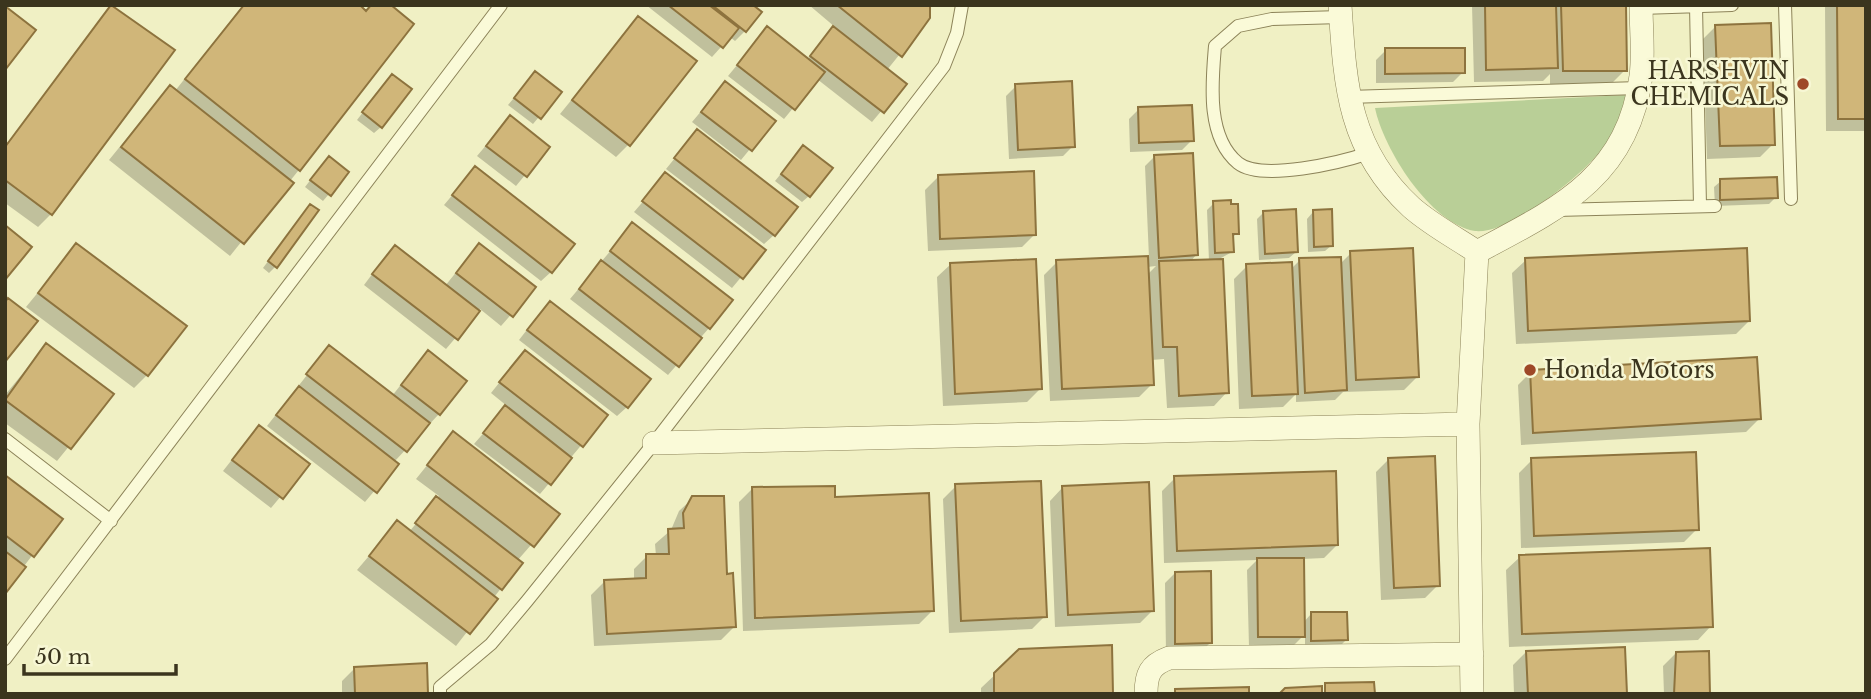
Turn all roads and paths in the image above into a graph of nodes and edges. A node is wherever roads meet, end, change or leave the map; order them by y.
1 (501, 5) edge
2 (962, 5) edge
3 (1732, 5) edge
4 (1785, 5) edge
5 (1641, 6) edge
6 (1696, 6) edge
7 (1340, 11) edge
8 (1639, 88) junction
9 (1348, 97) junction
10 (1369, 153) junction
11 (1791, 199) dead end
12 (1700, 206) junction
13 (1715, 206) dead end
14 (1555, 210) junction
15 (1477, 252) junction
16 (1468, 424) junction
17 (5, 439) edge
18 (654, 443) junction
19 (111, 521) junction
20 (1472, 654) junction
21 (5, 659) edge
22 (440, 694) edge
23 (1146, 694) edge
24 (1472, 694) edge

1 - 19 lane
2 - 18 lane
3 - 6 lane
4 - 11 lane
5 - 6 lane
5 - 8 street
6 - 12 lane
7 - 9 street
7 - 10 lane
8 - 9 lane
8 - 14 street
9 - 10 street
10 - 15 street
12 - 13 lane
12 - 14 lane
14 - 15 street
15 - 16 street
16 - 18 street
16 - 20 street
17 - 19 lane
18 - 22 lane
19 - 21 lane
20 - 23 street
20 - 24 street

